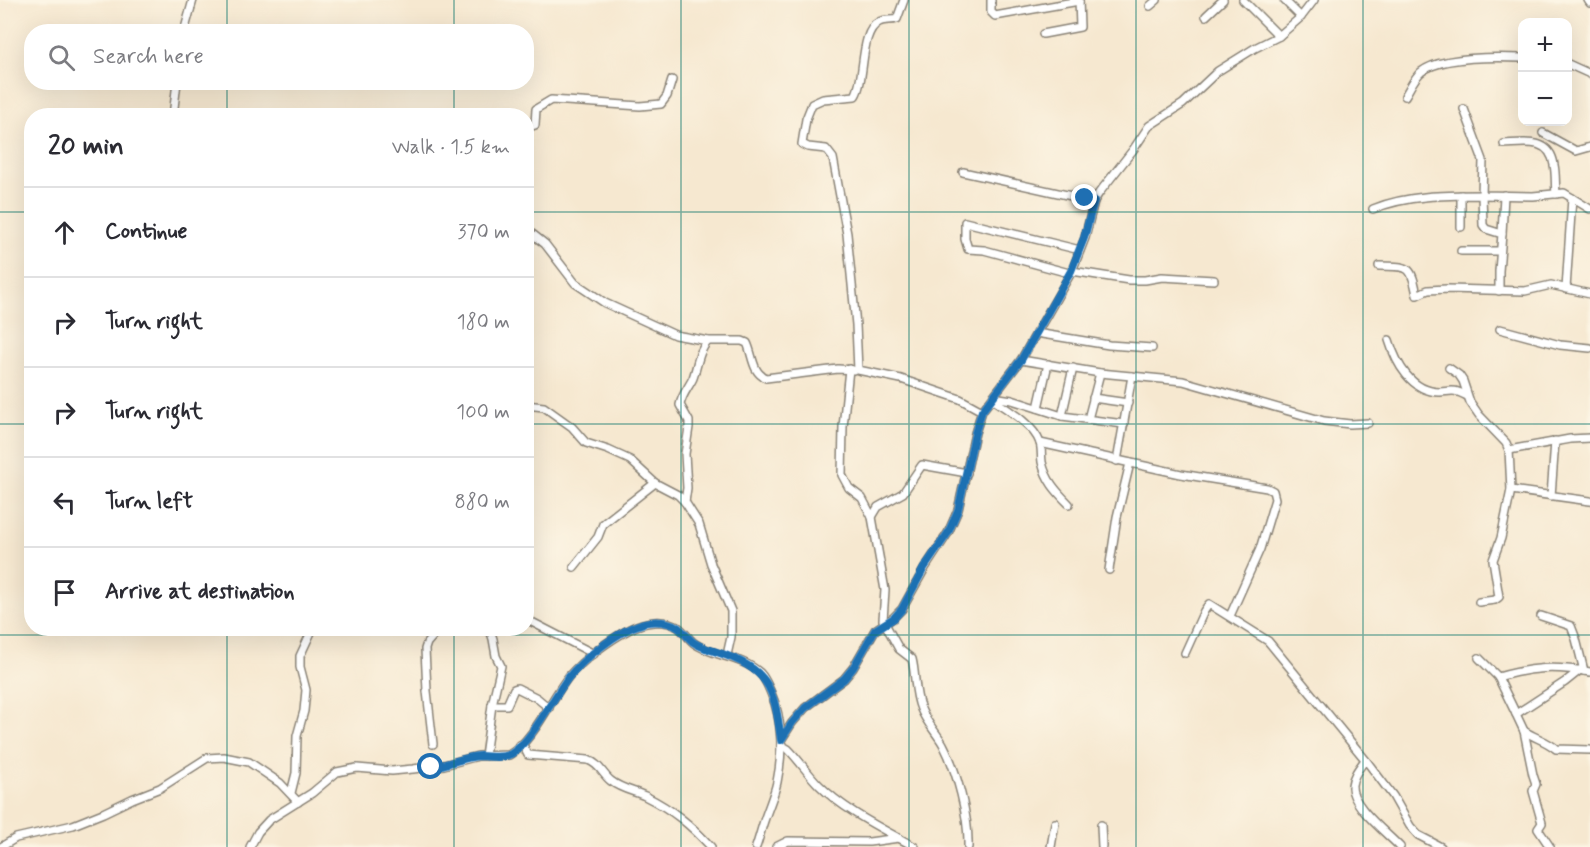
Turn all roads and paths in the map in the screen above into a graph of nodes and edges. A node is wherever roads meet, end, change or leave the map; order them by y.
1 (194, 0) edge
2 (904, 0) edge
3 (991, 0) edge
4 (1079, 0) edge
5 (1157, 0) edge
6 (1223, 0) edge
7 (1243, 0) edge
8 (1284, 0) edge
9 (1314, 0) edge
10 (1150, 6) dead end
11 (1206, 16) dead end
12 (1301, 17) junction
13 (186, 24) edge
14 (1043, 34) dead end
15 (1279, 36) junction
16 (1518, 58) edge
17 (1572, 66) edge
18 (1590, 74) edge
19 (672, 80) dead end
20 (176, 90) edge
21 (1405, 96) dead end
22 (174, 108) edge
23 (1464, 109) dead end
24 (534, 125) edge
25 (1543, 133) dead end
26 (1504, 144) dead end
27 (1590, 147) edge
28 (963, 172) dead end
29 (1556, 194) junction
30 (1461, 195) junction
31 (1482, 195) junction
32 (1504, 195) junction
33 (1572, 198) junction
34 (1094, 201) junction
35 (1373, 209) dead end
36 (1590, 209) edge
37 (1461, 227) dead end
38 (1502, 234) junction
39 (534, 236) edge
40 (1080, 250) junction
41 (1461, 251) dead end
42 (1500, 251) junction
43 (1378, 266) dead end
44 (1070, 272) junction
45 (1214, 280) dead end
46 (1566, 289) junction
47 (1499, 291) junction
48 (1590, 294) edge
49 (1500, 329) dead end
50 (1036, 333) junction
51 (1389, 340) dead end
52 (708, 341) junction
53 (1152, 348) dead end
54 (1590, 348) edge
55 (1021, 360) junction
56 (1048, 364) junction
57 (1073, 368) junction
58 (1449, 368) dead end
59 (849, 369) junction
60 (858, 370) junction
61 (1100, 373) junction
62 (1132, 376) junction
63 (1467, 396) junction
64 (993, 398) junction
65 (1093, 398) junction
66 (1128, 403) junction
67 (534, 406) edge
68 (1038, 408) junction
69 (982, 411) junction
70 (1062, 416) junction
71 (1088, 419) junction
72 (1368, 423) dead end
73 (1124, 424) junction
74 (1590, 438) edge
75 (1555, 441) junction
76 (1040, 443) junction
77 (1509, 450) junction
78 (1117, 461) junction
79 (1130, 463) junction
80 (967, 473) junction
81 (655, 483) junction
82 (1512, 490) junction
83 (1551, 496) junction
84 (1590, 501) edge
85 (685, 502) junction
86 (1070, 504) dead end
87 (872, 517) junction
88 (574, 567) dead end
89 (1109, 570) dead end
90 (1479, 602) dead end
91 (1230, 616) junction
92 (1541, 616) dead end
93 (886, 623) junction
94 (534, 624) edge
95 (309, 636) edge
96 (433, 636) edge
97 (492, 636) edge
98 (1185, 653) dead end
99 (594, 654) junction
100 (727, 655) junction
101 (1479, 658) dead end
102 (1584, 671) edge
103 (1498, 677) junction
104 (492, 705) junction
105 (549, 708) junction
106 (1516, 714) junction
107 (1524, 731) junction
108 (781, 743) junction
109 (433, 744) dead end
110 (520, 745) junction
111 (1590, 750) edge
112 (485, 756) junction
113 (1365, 760) junction
114 (291, 793) junction
115 (298, 802) junction
116 (1055, 823) dead end
117 (1101, 825) dead end
118 (899, 838) junction
119 (1, 847) edge
120 (250, 847) edge
121 (711, 847) edge
122 (756, 847) edge
123 (776, 847) edge
124 (915, 847) edge
125 (968, 847) edge
126 (1051, 847) edge
127 (1102, 847) edge
128 (1400, 847) edge
129 (1441, 847) edge
130 (1550, 847) edge

1 - 13 street
2 - 60 street
3 - 4 street
4 - 14 street
5 - 10 street
6 - 11 street
7 - 15 street
8 - 12 street
9 - 12 street
12 - 15 street
15 - 34 street
16 - 21 street
17 - 18 street
19 - 24 street
20 - 22 street
23 - 31 street
25 - 27 street
26 - 29 street
28 - 34 street
29 - 32 street
29 - 33 street
30 - 31 street
30 - 35 street
30 - 37 street
31 - 32 street
31 - 38 street
32 - 38 street
33 - 36 street
33 - 46 street
34 - 40 street
38 - 42 street
39 - 52 street
40 - 44 street
40 - 44 street
41 - 42 street
42 - 47 street
43 - 47 street
44 - 45 street
44 - 50 street
46 - 47 street
46 - 48 street
49 - 54 street
50 - 53 street
50 - 55 street
51 - 63 street
52 - 59 street
52 - 85 street
55 - 56 street
55 - 64 street
56 - 57 street
56 - 68 street
57 - 61 street
57 - 70 street
58 - 63 street
59 - 60 street
59 - 87 street
60 - 69 street
61 - 62 street
61 - 65 street
62 - 66 street
62 - 72 street
63 - 77 street
64 - 68 street
64 - 69 street
64 - 76 street
65 - 66 street
65 - 71 street
66 - 73 street
67 - 81 street
68 - 70 street
69 - 80 street
70 - 71 street
71 - 73 street
73 - 78 street
74 - 75 street
75 - 77 street
75 - 83 street
76 - 78 street
76 - 86 street
77 - 82 street
78 - 79 street
79 - 89 street
79 - 91 street
80 - 87 street
80 - 93 street
81 - 85 street
81 - 88 street
82 - 83 street
82 - 90 street
83 - 84 street
85 - 100 street
87 - 93 street
91 - 98 street
91 - 113 street
92 - 102 street
93 - 108 street
93 - 125 street
94 - 99 street
95 - 114 street
96 - 109 street
97 - 104 street
99 - 100 street
99 - 105 street
100 - 108 street
101 - 103 street
102 - 103 street
102 - 106 street
103 - 106 street
104 - 105 street
104 - 112 street
105 - 110 street
106 - 107 street
107 - 111 street
107 - 130 street
108 - 118 street
108 - 122 street
110 - 112 street
110 - 121 street
112 - 115 street
113 - 128 street
113 - 129 street
114 - 115 street
114 - 119 street
115 - 120 street
116 - 126 street
117 - 127 street
118 - 123 street
118 - 124 street

